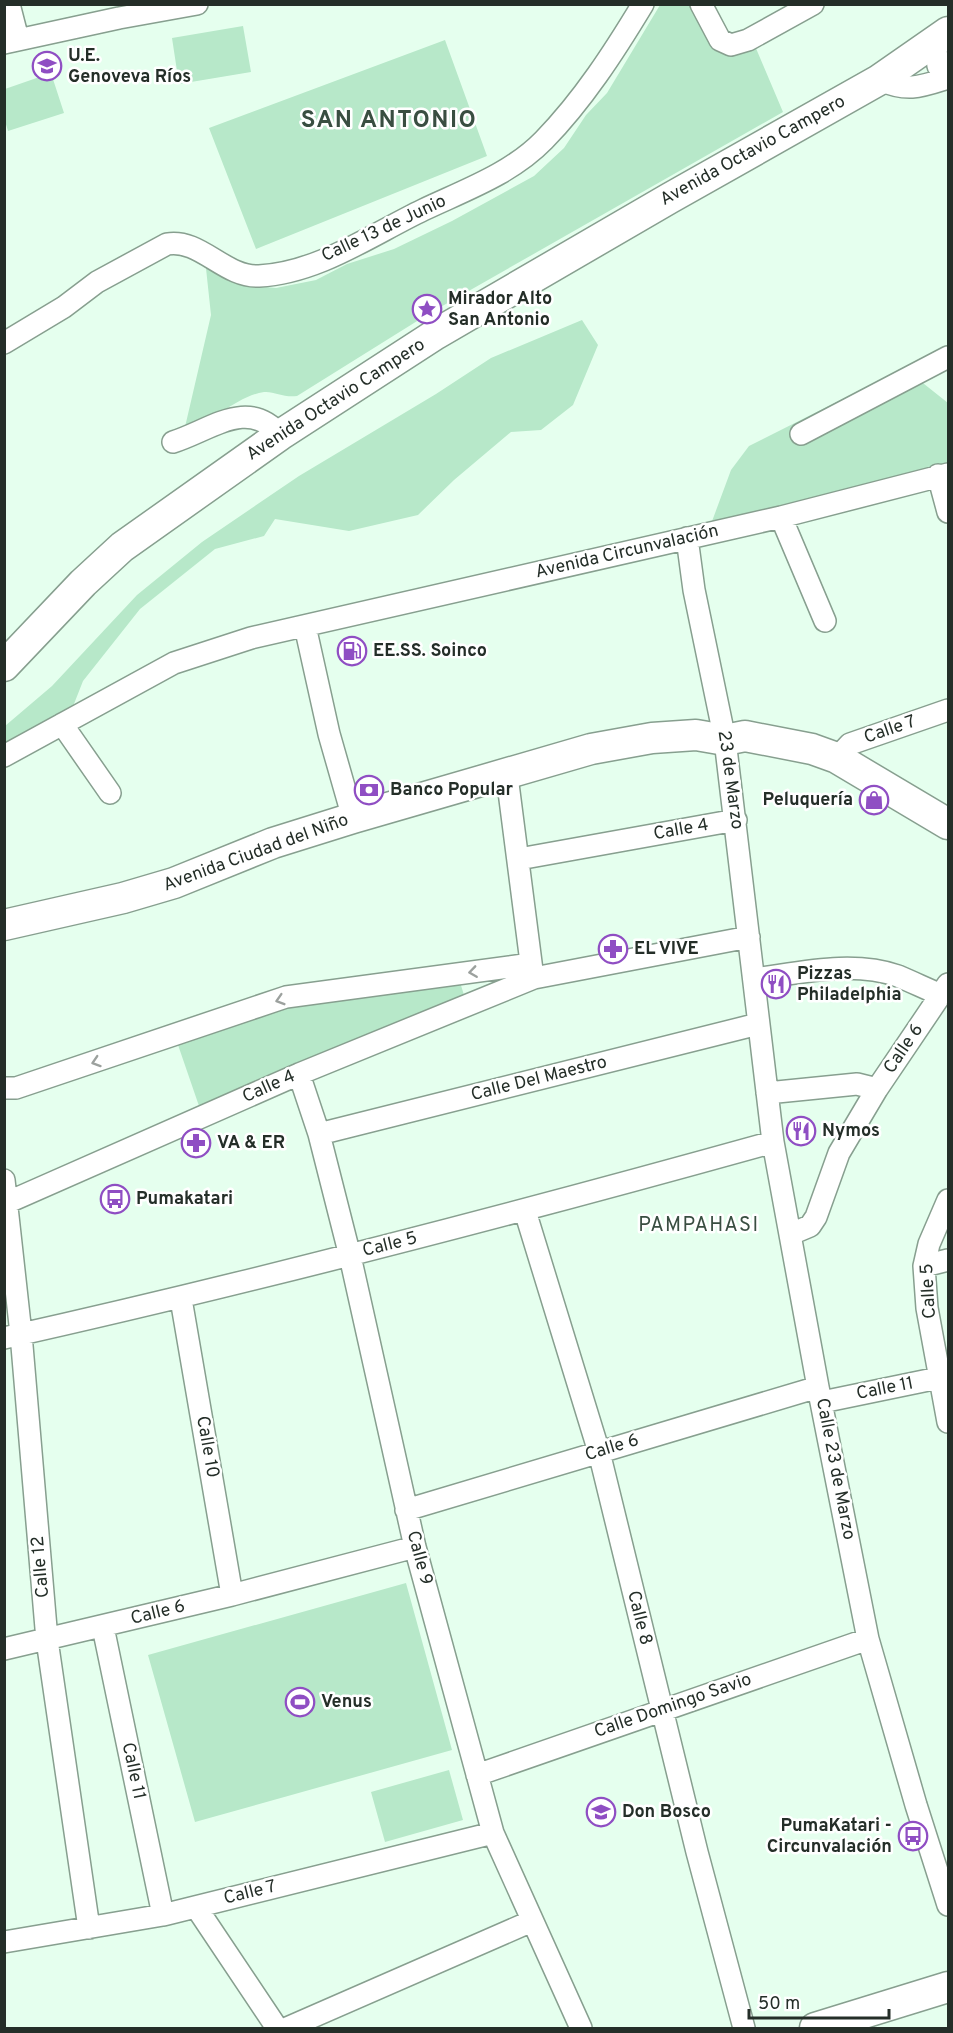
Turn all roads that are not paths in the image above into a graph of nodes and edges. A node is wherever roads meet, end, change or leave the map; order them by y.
1 (9, 4) edge
2 (197, 4) edge
3 (643, 4) edge
4 (701, 4) edge
5 (813, 4) edge
6 (942, 37) edge
7 (11, 41) edge
8 (948, 77) edge
9 (879, 80) junction
10 (4, 343) edge
11 (948, 357) edge
12 (801, 434) dead end
13 (280, 435) junction
14 (173, 442) dead end
15 (943, 475) edge
16 (948, 512) edge
17 (781, 517) junction
18 (687, 538) junction
19 (825, 621) dead end
20 (305, 626) junction
21 (4, 666) edge
22 (948, 710) edge
23 (62, 724) junction
24 (725, 740) junction
25 (4, 756) edge
26 (837, 758) junction
27 (507, 776) junction
28 (110, 794) dead end
29 (353, 818) junction
30 (736, 820) junction
31 (948, 824) edge
32 (519, 859) junction
33 (4, 924) edge
34 (749, 937) junction
35 (532, 971) junction
36 (754, 979) junction
37 (945, 990) edge
38 (758, 1024) junction
39 (299, 1074) junction
40 (4, 1088) edge
41 (877, 1089) junction
42 (767, 1093) junction
43 (319, 1134) junction
44 (773, 1142) junction
45 (4, 1180) edge
46 (948, 1200) edge
47 (6, 1203) edge
48 (525, 1211) junction
49 (791, 1234) junction
50 (350, 1256) junction
51 (948, 1260) edge
52 (924, 1266) junction
53 (181, 1299) junction
54 (13, 1336) edge
55 (944, 1377) edge
56 (820, 1394) junction
57 (948, 1422) edge
58 (599, 1452) junction
59 (406, 1510) junction
60 (415, 1547) junction
61 (232, 1595) junction
62 (103, 1627) junction
63 (868, 1639) junction
64 (47, 1640) junction
65 (4, 1649) edge
66 (662, 1710) junction
67 (477, 1775) junction
68 (493, 1833) junction
69 (948, 1905) edge
70 (195, 1907) junction
71 (163, 1915) junction
72 (532, 1921) junction
73 (89, 1928) junction
74 (4, 1942) edge
75 (948, 1987) edge
76 (833, 2026) edge
77 (277, 2028) edge
78 (287, 2028) edge
79 (581, 2028) edge
80 (744, 2028) edge

1 - 7 street
2 - 7 street
3 - 10 street, Calle 13 de Junio
4 - 5 street
6 - 8 street
6 - 9 main road, Avenida Octavio Campero
8 - 9 street
9 - 13 main road, Avenida Octavio Campero
11 - 12 street
13 - 14 street
13 - 21 main road, Avenida Octavio Campero
15 - 16 street
15 - 17 street, Avenida Circunvalación
17 - 18 street, Avenida Circunvalación
17 - 19 street
18 - 20 street, Avenida Circunvalación
18 - 24 street, 23 de Marzo
20 - 23 street, Avenida Circunvalación
20 - 29 street
22 - 26 street, Calle 7
23 - 25 street, Avenida Circunvalación
23 - 28 street
24 - 26 main road, Avenida Ciudad del Niño
24 - 27 main road, Avenida Ciudad del Niño
24 - 30 street, 23 de Marzo
26 - 31 main road, Avenida Ciudad del Niño
27 - 29 main road, Avenida Ciudad del Niño
27 - 32 street
29 - 33 main road, Avenida Ciudad del Niño
30 - 32 street, Calle 4
30 - 34 street, 23 de Marzo
32 - 35 street
34 - 35 street, Calle 4
34 - 36 street, 23 de Marzo
35 - 39 street, Calle 4
35 -> 40 street
36 - 37 street
36 - 38 street, 23 de Marzo
37 - 41 street, Calle 6
38 - 42 street, Calle 23 de Marzo
38 - 43 street, Calle Del Maestro
39 - 43 street, Calle 9
39 - 47 street, Calle 4
41 - 42 street
41 - 49 street, Calle 6
42 - 44 street, Calle 23 de Marzo
43 - 50 street, Calle 9
44 - 48 street, Calle 5
44 - 49 street, Calle 23 de Marzo
45 - 47 street, Calle 12
46 - 52 street, Calle 5
47 - 54 street, Calle 12
48 - 50 street, Calle 5
48 - 58 street, Calle 8
49 - 56 street, Calle 23 de Marzo
50 - 53 street, Calle 5
50 - 59 street, Calle 9
51 - 52 street
52 - 55 street, Calle 5
53 - 54 street, Calle 5
53 - 61 street, Calle 10
54 - 64 street, Calle 12
55 - 56 street, Calle 11
55 - 57 street, Calle 5
56 - 58 street, Calle 6
56 - 63 street, Calle 23 de Marzo
58 - 59 street, Calle 6
58 - 66 street, Calle 8
59 - 60 street, Calle 9
60 - 61 street, Calle 6
60 - 67 street, Calle 9
61 - 62 street, Calle 6
62 - 64 street, Calle 6
62 - 71 street, Calle 11
63 - 66 street, Calle Domingo Savio
63 - 69 street, Calle 23 de Marzo
64 - 65 street, Calle 6
64 - 73 street, Calle 12
66 - 67 street, Calle Domingo Savio
66 - 80 street, Calle 8
67 - 68 street, Calle 9
68 - 70 street, Calle 7
68 - 72 street, Calle 9
70 - 71 street, Calle 7
70 - 77 street
71 - 73 street, Calle 7
72 - 78 street
72 - 79 street, Calle 9
73 - 74 street, Calle 7
75 - 76 main road

